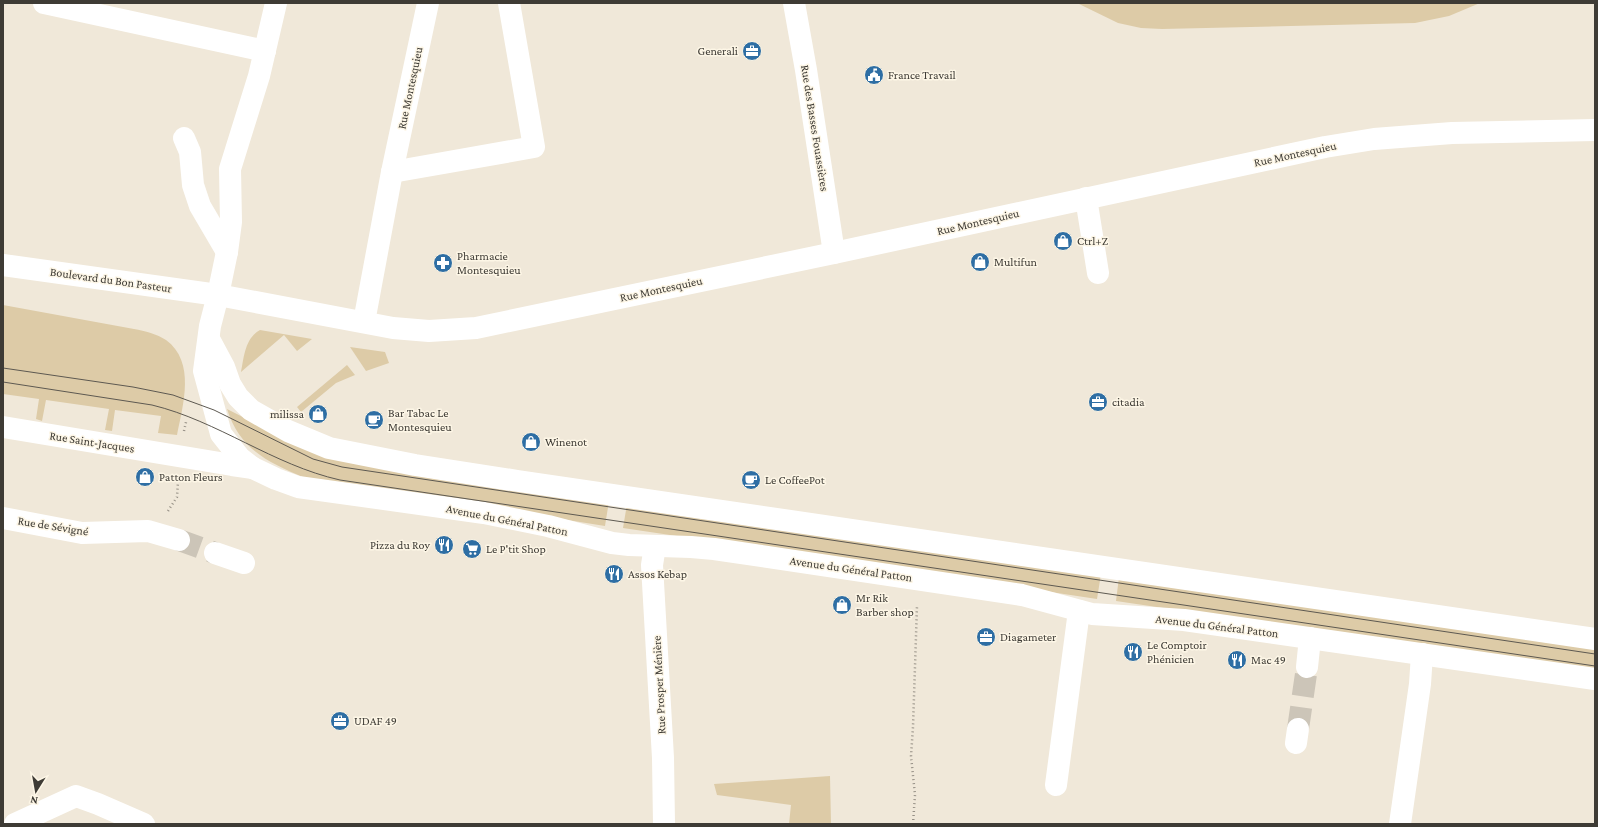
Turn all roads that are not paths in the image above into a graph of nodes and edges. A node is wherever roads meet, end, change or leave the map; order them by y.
1 (44, 3) edge
2 (276, 3) edge
3 (428, 3) edge
4 (509, 3) edge
5 (794, 3) edge
6 (265, 51) junction
7 (1595, 130) edge
8 (184, 138) dead end
9 (392, 172) junction
10 (1086, 198) junction
11 (227, 252) junction
12 (834, 253) junction
13 (3, 265) edge
14 (1098, 272) dead end
15 (218, 295) junction
16 (364, 322) junction
17 (208, 339) junction
18 (3, 427) edge
19 (221, 434) junction
20 (180, 456) junction
21 (253, 468) junction
22 (3, 518) edge
23 (179, 540) tunnel mouth
24 (655, 546) junction
25 (215, 552) tunnel mouth
26 (244, 563) dead end
27 (1079, 611) junction
28 (1310, 638) junction
29 (1595, 639) edge
30 (1422, 654) junction
31 (1307, 667) tunnel mouth
32 (1595, 679) edge
33 (1056, 785) dead end
34 (14, 824) edge
35 (144, 824) edge
36 (664, 824) edge
37 (1400, 824) edge

1 - 6 street
2 - 6 street, Avenue du Général Patton
3 - 9 street, Rue Montesquieu
4 - 9 street
5 - 12 street, Rue des Basses Fouassières
6 - 11 street, Avenue du Général Patton
7 - 10 street, Rue Montesquieu
8 - 11 street
9 - 16 street, Rue Montesquieu
10 - 12 street, Rue Montesquieu
10 - 14 street
11 - 15 street, Avenue du Général Patton
12 - 16 street, Rue Montesquieu
13 - 15 street, Boulevard du Bon Pasteur
15 - 16 street, Rue Montesquieu
15 - 17 street, Avenue du Général Patton
17 - 19 street, Avenue du Général Patton
17 - 29 street
18 - 20 street, Rue Saint-Jacques
19 - 20 street, Rue Saint-Jacques
19 - 21 street, Avenue du Général Patton
20 - 21 street, Rue Saint-Jacques
21 - 24 street, Avenue du Général Patton
22 - 23 street, Rue de Sévigné
24 - 27 street, Avenue du Général Patton
24 - 36 street, Rue Prosper Ménière
25 - 26 street
27 - 28 street, Avenue du Général Patton
27 - 33 street
28 - 30 street, Avenue du Général Patton
28 - 31 street
30 - 32 street, Avenue du Général Patton
30 - 37 street
34 - 35 street

